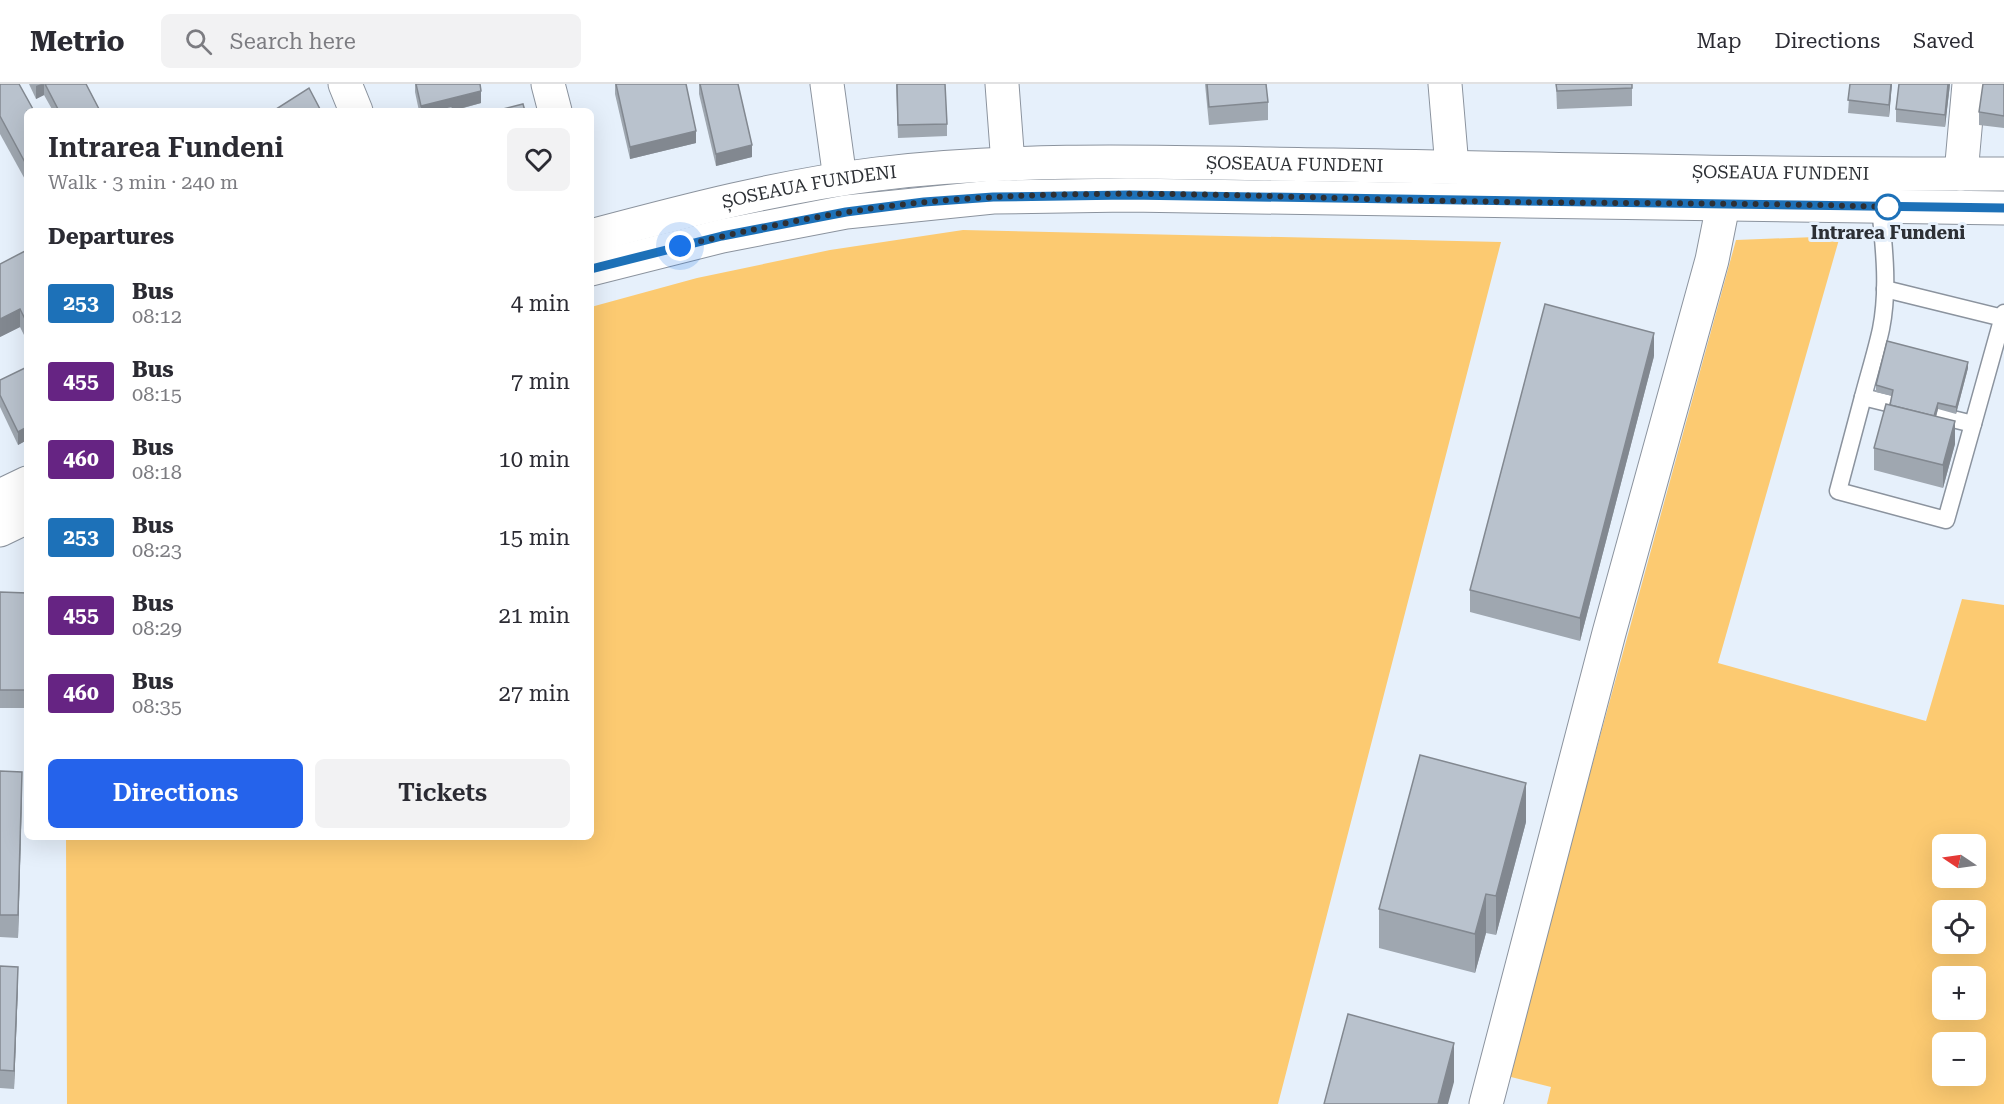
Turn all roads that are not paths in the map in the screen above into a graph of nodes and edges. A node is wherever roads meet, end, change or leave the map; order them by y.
1 (345, 84) edge
2 (548, 84) edge
3 (827, 84) edge
4 (1002, 84) edge
5 (1445, 84) edge
6 (1969, 84) edge
7 (355, 108) edge
8 (554, 108) edge
9 (1008, 164) junction
10 (1452, 167) junction
11 (1961, 174) junction
12 (2004, 174) edge
13 (840, 179) junction
14 (1722, 205) junction
15 (1880, 207) junction
16 (2004, 208) edge
17 (594, 235) edge
18 (594, 268) edge
19 (1885, 289) junction
20 (2003, 316) edge
21 (1863, 397) junction
22 (1972, 424) junction
23 (24, 484) edge
24 (0, 496) edge
25 (24, 518) edge
26 (0, 530) edge
27 (1486, 1104) edge

1 - 7 main road
2 - 8 main road
3 - 13 main road
4 - 9 main road
5 - 10 main road
6 - 11 main road
9 - 10 main road, ȘOSEAUA FUNDENI
9 - 13 main road, ȘOSEAUA FUNDENI
10 - 11 main road, ȘOSEAUA FUNDENI
11 - 12 main road, ȘOSEAUA FUNDENI
13 - 17 main road, ȘOSEAUA FUNDENI
14 - 15 main road, ȘOSEAUA FUNDENI
14 - 18 main road, ȘOSEAUA FUNDENI
14 - 27 main road
15 - 16 main road, ȘOSEAUA FUNDENI
15 - 19 lane
19 - 20 lane
19 - 21 lane
20 - 22 lane
21 - 22 lane
21 - 22 lane
23 - 24 main road
25 - 26 main road

